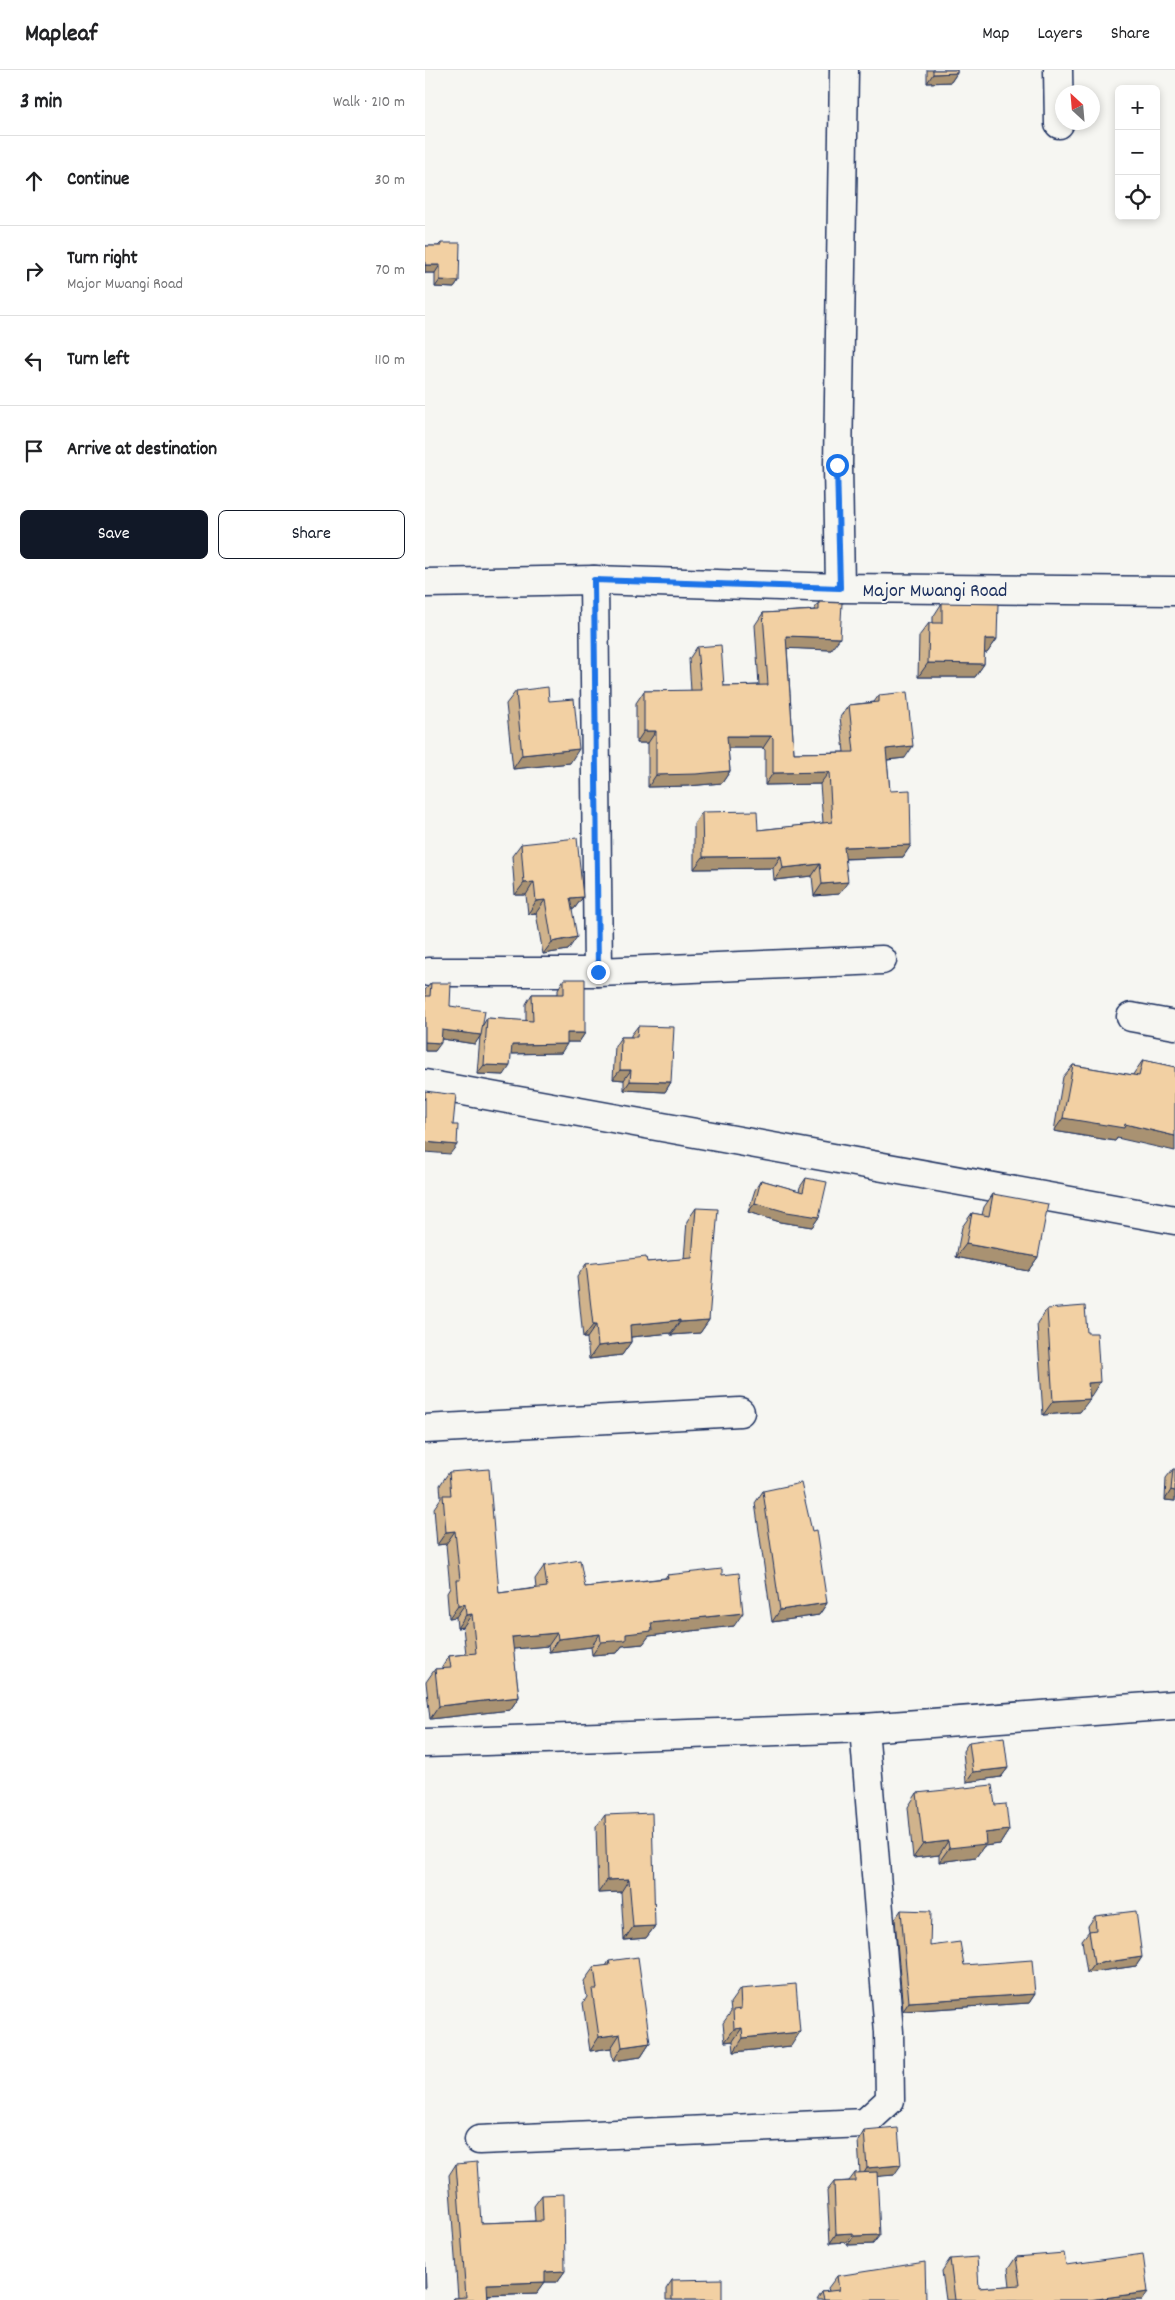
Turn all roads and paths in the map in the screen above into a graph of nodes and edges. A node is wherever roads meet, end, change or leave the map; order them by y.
1 (844, 70) edge
2 (1058, 70) edge
3 (1058, 85) edge
4 (594, 580) junction
5 (425, 583) edge
6 (840, 588) junction
7 (1175, 591) edge
8 (882, 960) dead end
9 (429, 972) dead end
10 (598, 972) junction
11 (1131, 1017) dead end
12 (1175, 1025) edge
13 (425, 1084) edge
14 (1175, 1220) edge
15 (740, 1412) dead end
16 (425, 1429) edge
17 (1175, 1705) edge
18 (864, 1728) junction
19 (425, 1743) edge
20 (479, 2140) dead end

1 - 6 street
2 - 3 street
4 - 5 street, Major Mwangi Road
4 - 6 street, Major Mwangi Road
4 - 10 street
6 - 7 street, Major Mwangi Road
8 - 10 street
9 - 10 street
11 - 12 street
13 - 14 street
15 - 16 street
17 - 18 street
18 - 19 street
18 - 20 street

